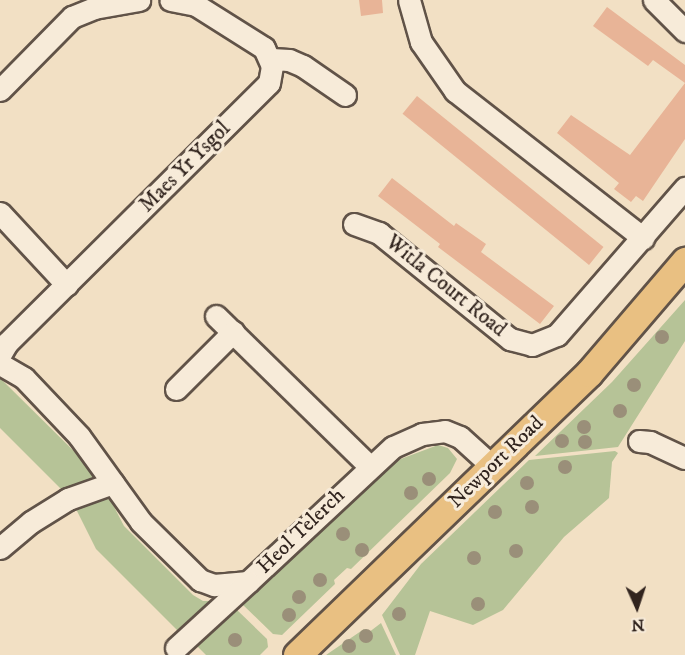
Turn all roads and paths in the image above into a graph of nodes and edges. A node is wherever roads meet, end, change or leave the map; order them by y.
1 (139, 0) edge
2 (170, 0) edge
3 (409, 0) edge
4 (654, 0) edge
5 (685, 31) edge
6 (271, 59) junction
7 (0, 90) edge
8 (345, 95) dead end
9 (685, 188) edge
10 (0, 213) edge
11 (354, 224) dead end
12 (643, 238) junction
13 (685, 261) edge
14 (67, 285) junction
15 (216, 316) dead end
16 (233, 332) junction
17 (0, 355) edge
18 (0, 364) edge
19 (176, 389) dead end
20 (639, 441) dead end
21 (685, 458) edge
22 (369, 466) junction
23 (492, 466) junction
24 (113, 483) junction
25 (0, 548) edge
26 (248, 582) junction
27 (176, 648) dead end
28 (297, 655) edge

1 - 7 street
2 - 6 street
3 - 12 street
4 - 5 street
6 - 8 street
6 - 14 street, Maes Yr Ysgol
9 - 12 street, Witla Court Road
10 - 14 street
11 - 12 street, Witla Court Road
13 - 23 main road, Newport Road
14 - 17 street, Maes Yr Ysgol
15 - 16 street
16 - 19 street
16 - 22 street
18 - 24 street, Heol Telerch
20 - 21 street
22 - 23 street, Heol Telerch
22 - 26 street, Heol Telerch
23 - 28 main road, Newport Road
24 - 25 street
24 - 26 street, Heol Telerch
26 - 27 street

